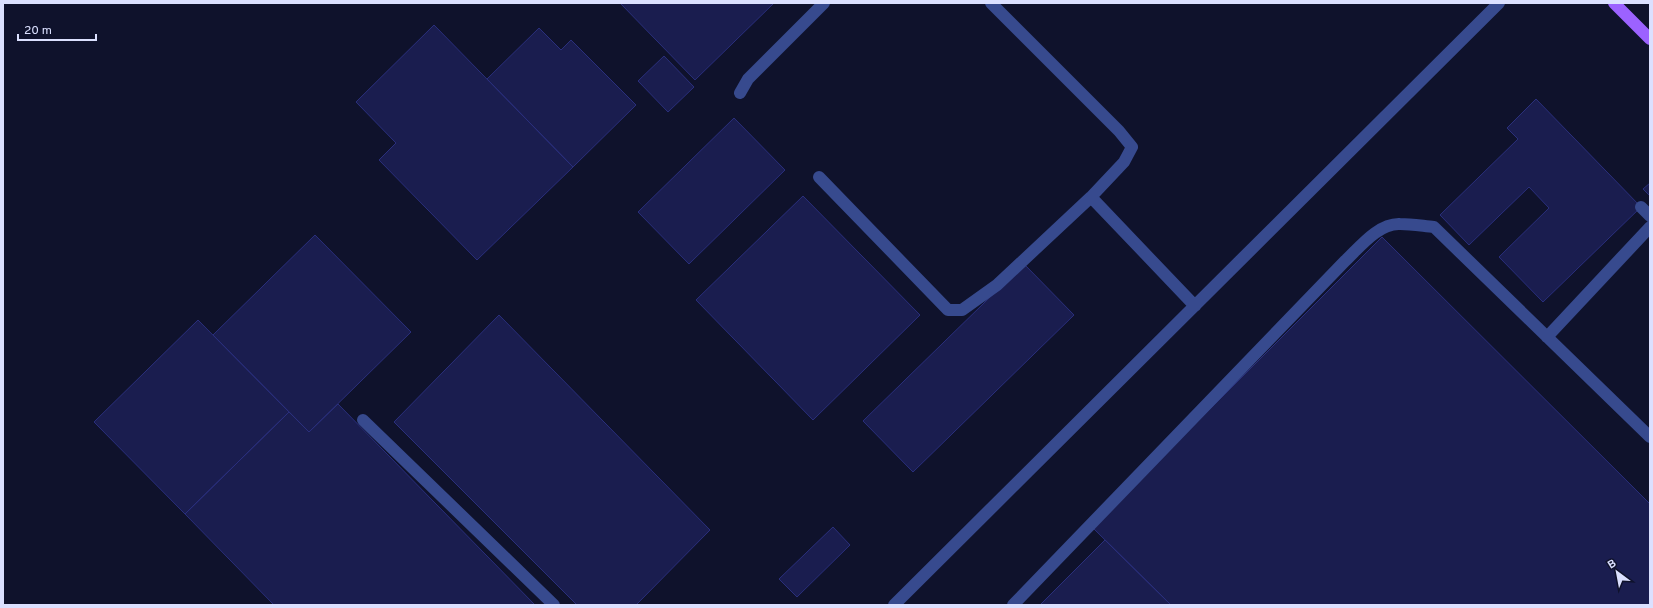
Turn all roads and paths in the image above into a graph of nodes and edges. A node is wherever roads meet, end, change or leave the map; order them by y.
1 (824, 3) edge
2 (991, 3) edge
3 (1499, 3) edge
4 (1614, 3) edge
5 (1650, 39) edge
6 (740, 93) dead end
7 (819, 176) dead end
8 (1091, 197) junction
9 (1641, 207) dead end
10 (1650, 216) edge
11 (1650, 227) edge
12 (1194, 306) junction
13 (1547, 337) junction
14 (363, 420) dead end
15 (1650, 437) edge
16 (554, 605) edge
17 (894, 605) edge
18 (1013, 605) edge

1 - 6 street
2 - 8 street
3 - 12 street
4 - 5 main road
7 - 8 street
8 - 12 street
9 - 10 street
11 - 13 street
12 - 17 street
13 - 15 street
13 - 18 street
14 - 16 street

